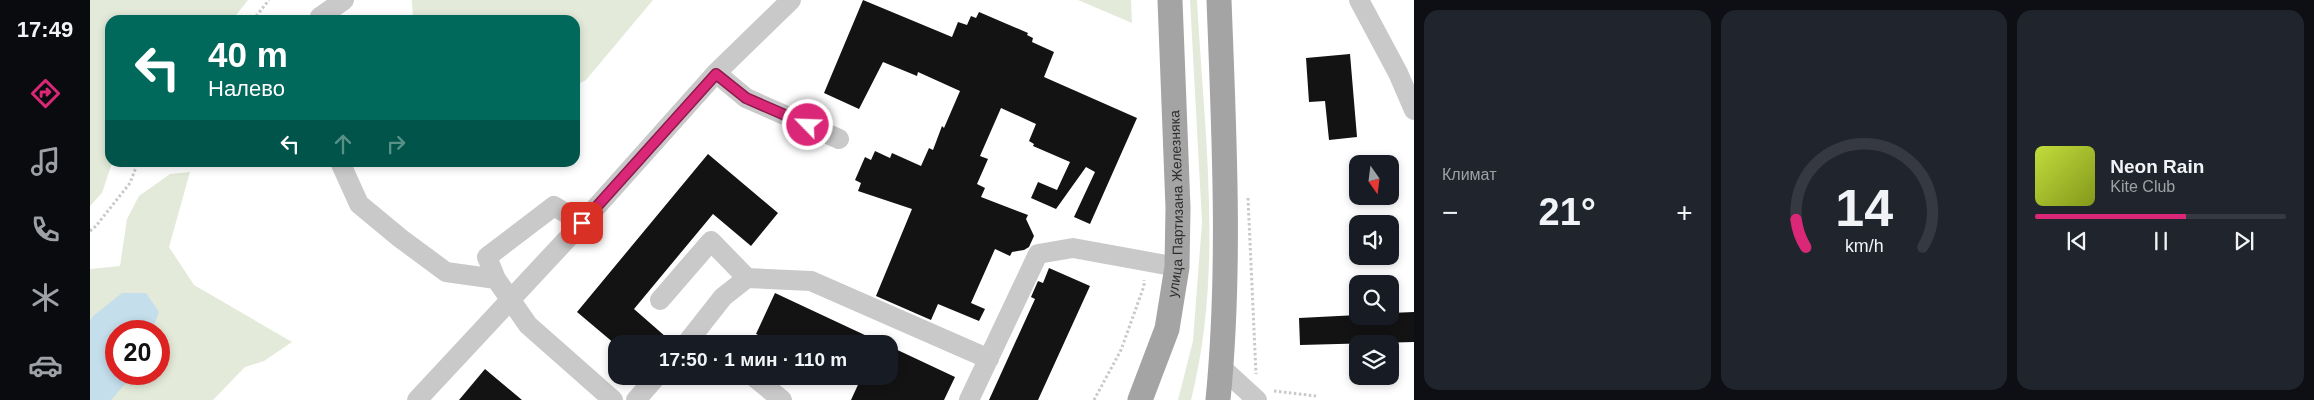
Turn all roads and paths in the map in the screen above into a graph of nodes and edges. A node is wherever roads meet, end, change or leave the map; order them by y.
1 (269, 0) edge
2 (344, 0) edge
3 (791, 0) edge
4 (1170, 0) edge
5 (1219, 0) edge
6 (1359, 0) edge
7 (257, 15) edge
8 (323, 15) edge
9 (716, 74) junction
10 (1414, 110) edge
11 (838, 139) dead end
12 (136, 167) edge
13 (342, 167) edge
14 (1248, 196) dead end
15 (582, 223) junction
16 (90, 231) edge
17 (1143, 259) junction
18 (1177, 266) junction
19 (747, 278) junction
20 (496, 279) junction
21 (512, 300) junction
22 (660, 300) dead end
23 (693, 335) edge
24 (989, 359) junction
25 (1221, 367) junction
26 (1257, 377) dead end
27 (650, 385) edge
28 (764, 385) edge
29 (1262, 394) edge
30 (1316, 396) dead end
31 (638, 399) edge
32 (417, 400) edge
33 (613, 400) edge
34 (782, 400) edge
35 (969, 400) edge
36 (1094, 400) edge
37 (1140, 400) edge
38 (1218, 400) edge

1 - 7 path
2 - 8 street
3 - 9 street
4 - 18 main road, улица Партизана Железняка
5 - 25 main road
6 - 10 street
9 - 11 street
9 - 15 street
12 - 16 path
13 - 20 street
14 - 26 path
15 - 20 street
15 - 21 street
17 - 18 street
17 - 24 street
17 - 36 path
18 - 37 main road, улица Партизана Железняка
19 - 22 street
19 - 23 street
19 - 24 street
20 - 21 street
21 - 32 street
21 - 33 street
24 - 35 street
25 - 29 street
25 - 38 main road
27 - 31 street
28 - 34 street
29 - 30 path

